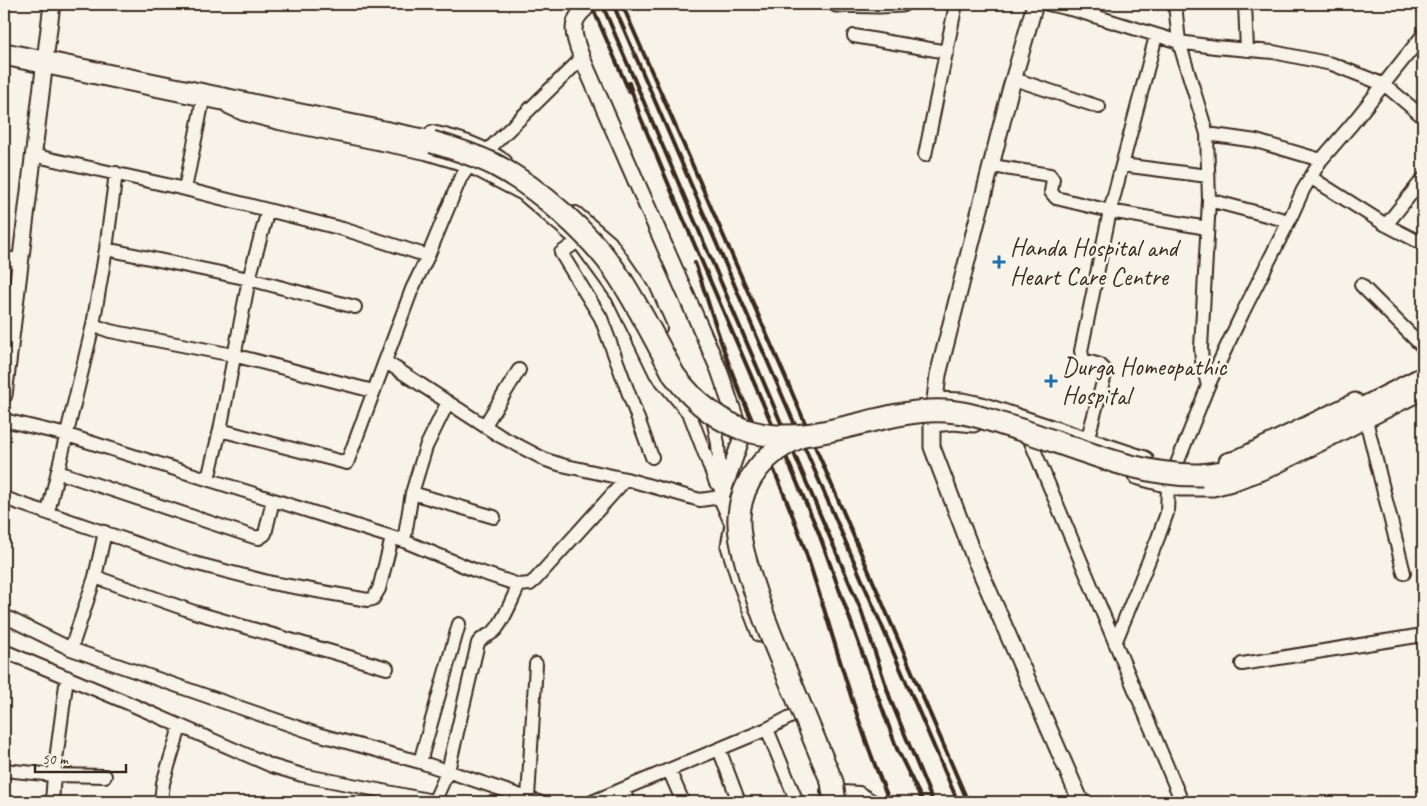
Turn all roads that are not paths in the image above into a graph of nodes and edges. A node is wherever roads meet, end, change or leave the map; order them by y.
1 (52, 4) edge
2 (836, 4) edge
3 (902, 4) edge
4 (956, 4) edge
5 (1035, 4) edge
6 (1048, 4) edge
7 (1175, 4) edge
8 (1245, 4) edge
9 (1079, 7) edge
10 (585, 9) dead end
11 (1423, 35) edge
12 (854, 36) dead end
13 (1156, 36) junction
14 (1179, 42) junction
15 (1246, 50) junction
16 (947, 52) junction
17 (4, 54) edge
18 (582, 58) junction
19 (45, 62) junction
20 (1014, 79) junction
21 (1385, 85) junction
22 (204, 95) junction
23 (1100, 107) dead end
24 (1423, 117) edge
25 (1207, 134) junction
26 (488, 150) junction
27 (925, 154) dead end
28 (32, 155) junction
29 (1320, 160) junction
30 (1122, 165) junction
31 (469, 166) junction
32 (992, 166) junction
33 (116, 173) junction
34 (1208, 176) junction
35 (1310, 177) junction
36 (1423, 179) edge
37 (186, 189) junction
38 (1209, 200) junction
39 (268, 210) junction
40 (1110, 211) junction
41 (1289, 222) junction
42 (1386, 224) junction
43 (1207, 228) junction
44 (578, 241) junction
45 (1423, 244) edge
46 (106, 249) junction
47 (428, 256) junction
48 (4, 258) edge
49 (20, 260) junction
50 (249, 280) junction
51 (1361, 285) dead end
52 (355, 307) dead end
53 (93, 325) junction
54 (1423, 347) edge
55 (233, 355) junction
56 (386, 362) junction
57 (519, 370) dead end
58 (1423, 370) edge
59 (1423, 378) edge
60 (1208, 386) junction
61 (373, 391) junction
62 (1423, 391) edge
63 (4, 395) edge
64 (936, 400) junction
65 (448, 402) junction
66 (4, 420) edge
67 (1366, 420) junction
68 (932, 424) junction
69 (486, 425) junction
70 (220, 430) junction
71 (810, 434) junction
72 (67, 435) junction
73 (1030, 440) junction
74 (1087, 441) junction
75 (652, 457) dead end
76 (1176, 465) junction
77 (58, 472) junction
78 (208, 479) junction
79 (626, 479) junction
80 (1168, 486) junction
81 (412, 493) junction
82 (721, 497) junction
83 (4, 498) edge
84 (273, 500) junction
85 (48, 512) junction
86 (494, 517) dead end
87 (733, 524) junction
88 (104, 532) junction
89 (398, 540) junction
90 (1404, 573) dead end
91 (94, 577) junction
92 (519, 585) junction
93 (4, 616) edge
94 (459, 624) dead end
95 (1423, 635) edge
96 (1115, 643) junction
97 (71, 649) junction
98 (4, 651) edge
99 (536, 664) dead end
100 (1242, 664) dead end
101 (387, 668) dead end
102 (67, 678) junction
103 (794, 715) junction
104 (180, 727) junction
105 (767, 729) junction
106 (719, 749) junction
107 (420, 762) junction
108 (4, 770) edge
109 (669, 770) junction
110 (448, 771) junction
111 (54, 775) junction
112 (105, 776) dead end
113 (624, 789) junction
114 (836, 798) edge
115 (534, 800) edge
116 (52, 802) edge
117 (161, 802) edge
118 (436, 802) edge
119 (592, 802) edge
120 (628, 802) edge
121 (683, 802) edge
122 (739, 802) edge
123 (797, 802) edge
124 (874, 802) edge
125 (1081, 802) edge
126 (1182, 802) edge

1 - 19 street
2 - 3 street
4 - 16 street
5 - 20 street
6 - 9 street
7 - 14 street
8 - 15 street
9 - 13 street
10 - 18 street
11 - 21 street
12 - 16 street
13 - 14 street
13 - 30 street
14 - 15 street
14 - 25 street
15 - 21 street
16 - 27 street
17 - 19 highway
18 - 26 street
18 - 82 street
19 - 22 highway
19 - 28 street
20 - 23 street
20 - 32 street
21 - 24 street
21 - 29 street
22 - 26 street
22 - 31 street
22 - 37 street
22 - 71 highway, bridge
25 - 29 street
25 - 34 street
26 - 82 street
28 - 33 street
28 - 49 street
29 - 35 street
30 - 34 street
30 - 40 street
31 - 44 street
31 - 47 street
32 - 40 street
32 - 64 street
33 - 37 street
33 - 46 street
34 - 38 street
35 - 41 street
35 - 42 street
36 - 42 street
37 - 39 street
38 - 41 street
38 - 43 street
39 - 47 street
39 - 50 street
40 - 43 street
40 - 74 street
41 - 60 street
42 - 45 street
43 - 60 street
44 - 75 street
44 - 82 street
46 - 50 street
46 - 53 street
47 - 56 street
48 - 49 street
49 - 63 street
50 - 52 street
50 - 55 street
51 - 54 street
53 - 55 street
53 - 72 street
55 - 61 street
55 - 70 street
56 - 61 street
56 - 65 street
57 - 69 street
58 - 76 street
59 - 71 highway, bridge
60 - 76 street
61 - 70 street
62 - 67 street
64 - 68 street
64 - 74 street
65 - 69 street
65 - 81 street
66 - 72 street
67 - 80 street
67 - 90 street
68 - 73 street
68 - 125 street
69 - 79 street
70 - 78 street
71 - 114 highway, bridge
72 - 77 street
72 - 78 street
73 - 80 street
73 - 96 street
74 - 76 street
76 - 80 street
77 - 84 street
77 - 85 street
78 - 84 street
79 - 82 street
79 - 92 street
80 - 96 street
81 - 86 street
81 - 89 street
82 - 87 street
83 - 85 street
84 - 89 street
85 - 88 street
87 - 103 street
87 - 114 street
88 - 89 street
88 - 91 street
89 - 92 street
91 - 97 street
91 - 101 street
92 - 110 street
93 - 97 street
94 - 107 street
95 - 100 street
96 - 126 street
97 - 107 street
98 - 102 street
99 - 115 street
102 - 104 street
102 - 111 street
103 - 105 street
103 - 114 street
104 - 117 street
104 - 118 street
105 - 106 street
105 - 123 street
106 - 109 street
106 - 122 street
107 - 110 street
108 - 111 street
109 - 113 street
109 - 121 street
110 - 115 street
110 - 118 street
111 - 112 street
111 - 116 street
113 - 119 street
113 - 120 street
114 - 124 street

